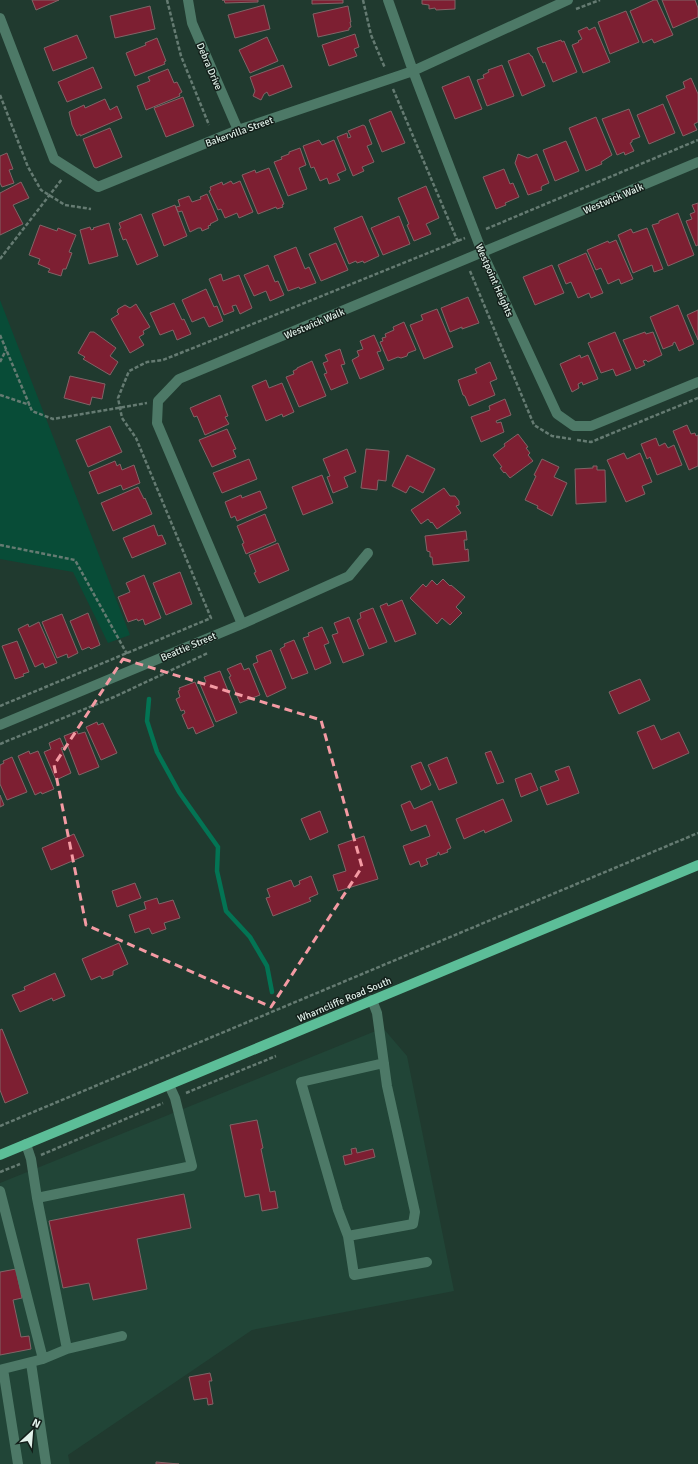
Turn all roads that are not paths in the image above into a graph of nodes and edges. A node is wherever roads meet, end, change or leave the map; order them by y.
1 (188, 0) edge
2 (388, 0) edge
3 (568, 0) edge
4 (0, 18) edge
5 (413, 71) junction
6 (238, 130) junction
7 (698, 162) edge
8 (482, 252) junction
9 (698, 382) edge
10 (368, 553) dead end
11 (242, 624) junction
12 (0, 725) edge
13 (698, 865) edge
14 (372, 1000) junction
15 (384, 1063) junction
16 (169, 1085) junction
17 (26, 1144) junction
18 (0, 1155) edge
19 (1, 1198) edge
20 (37, 1198) junction
21 (348, 1236) junction
22 (427, 1262) dead end
23 (122, 1336) dead end
24 (67, 1349) junction
25 (43, 1359) junction
26 (31, 1363) junction
27 (18, 1464) edge
28 (46, 1464) edge

1 - 6 street, Debra Drive
2 - 5 street, Westpoint Heights
3 - 5 street, Bakervilla Street
4 - 6 street, Bakervilla Street
5 - 6 street, Bakervilla Street
5 - 8 street, Westpoint Heights
7 - 8 street, Westwick Walk
8 - 9 street, Westpoint Heights
8 - 11 street, Westwick Walk
10 - 11 street, Beattie Street
11 - 12 street, Beattie Street
13 - 14 main road, Wharncliffe Road South
14 - 15 street
14 - 16 main road, Wharncliffe Road South
15 - 21 street
15 - 21 street
16 - 17 main road, Wharncliffe Road South
16 - 20 street
17 - 18 main road, Wharncliffe Road South
17 - 20 street
19 - 25 street
20 - 24 street
21 - 22 street
23 - 24 street
24 - 25 street
25 - 26 street
26 - 27 street
26 - 28 street

